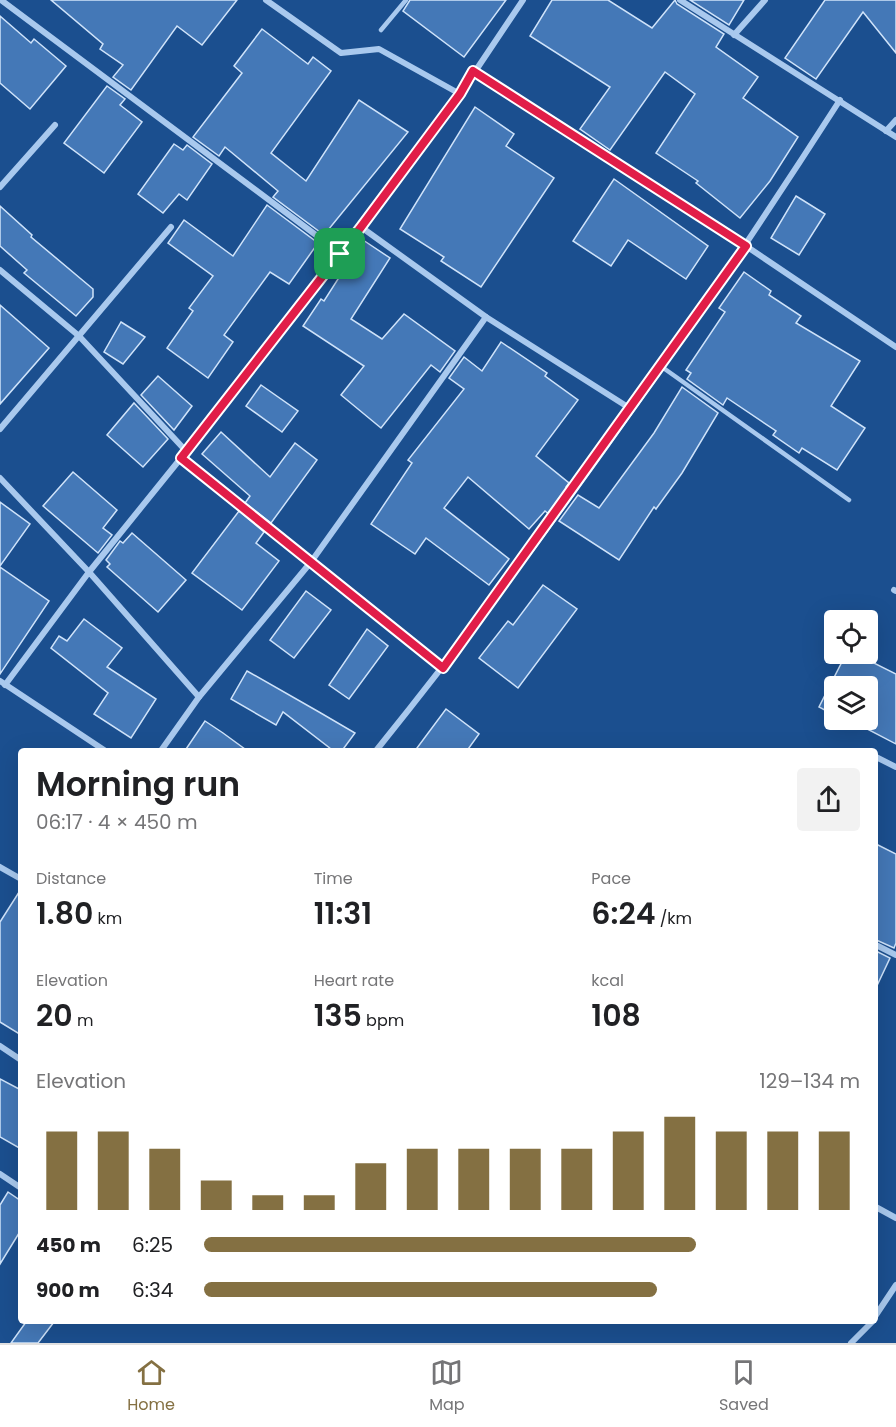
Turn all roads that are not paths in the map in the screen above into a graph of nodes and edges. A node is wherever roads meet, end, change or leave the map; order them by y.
1 (1, 0) edge
2 (266, 0) edge
3 (406, 0) edge
4 (524, 0) edge
5 (680, 0) edge
6 (765, 0) edge
7 (381, 30) dead end
8 (734, 34) junction
9 (473, 71) junction
10 (460, 94) junction
11 (840, 100) junction
12 (896, 120) edge
13 (55, 125) dead end
14 (886, 131) junction
15 (896, 137) edge
16 (0, 187) edge
17 (171, 227) dead end
18 (361, 227) junction
19 (746, 246) junction
20 (340, 254) junction
21 (0, 270) edge
22 (486, 317) junction
23 (79, 336) junction
24 (896, 347) edge
25 (662, 367) junction
26 (631, 410) junction
27 (0, 429) edge
28 (186, 451) junction
29 (181, 458) junction
30 (0, 478) edge
31 (849, 500) dead end
32 (311, 562) junction
33 (89, 572) junction
34 (443, 668) junction
35 (2, 683) edge
36 (199, 697) junction
37 (101, 748) edge
38 (163, 748) edge
39 (378, 748) edge
40 (878, 758) edge
41 (896, 767) edge
42 (0, 867) edge
43 (18, 877) edge
44 (878, 946) edge
45 (896, 955) edge
46 (0, 1046) edge
47 (18, 1058) edge
48 (0, 1174) edge
49 (18, 1186) edge
50 (878, 1208) edge
51 (896, 1218) edge
52 (896, 1285) edge
53 (878, 1312) edge
54 (870, 1324) edge
55 (851, 1343) edge

1 - 20 street
2 - 10 street
3 - 7 lane
4 - 9 street
5 - 8 street
6 - 8 street
8 - 11 street
9 - 10 street
9 - 19 street
10 - 18 street
11 - 14 street
11 - 19 street
12 - 14 street
13 - 16 street
14 - 15 street
17 - 23 street
18 - 20 street
18 - 22 street
19 - 24 street
19 - 25 street
20 - 28 street
21 - 23 street
22 - 26 street
22 - 32 street
23 - 27 street
23 - 28 street
25 - 26 street
25 - 31 lane
26 - 34 street
28 - 29 street
29 - 32 street
29 - 33 street
30 - 33 street
32 - 34 street
32 - 36 street
33 - 35 street
33 - 36 street
34 - 39 street
35 - 37 street
36 - 38 street
40 - 41 street
42 - 43 street
44 - 45 street
46 - 47 street
48 - 49 street
50 - 51 street
52 - 53 street
54 - 55 street

